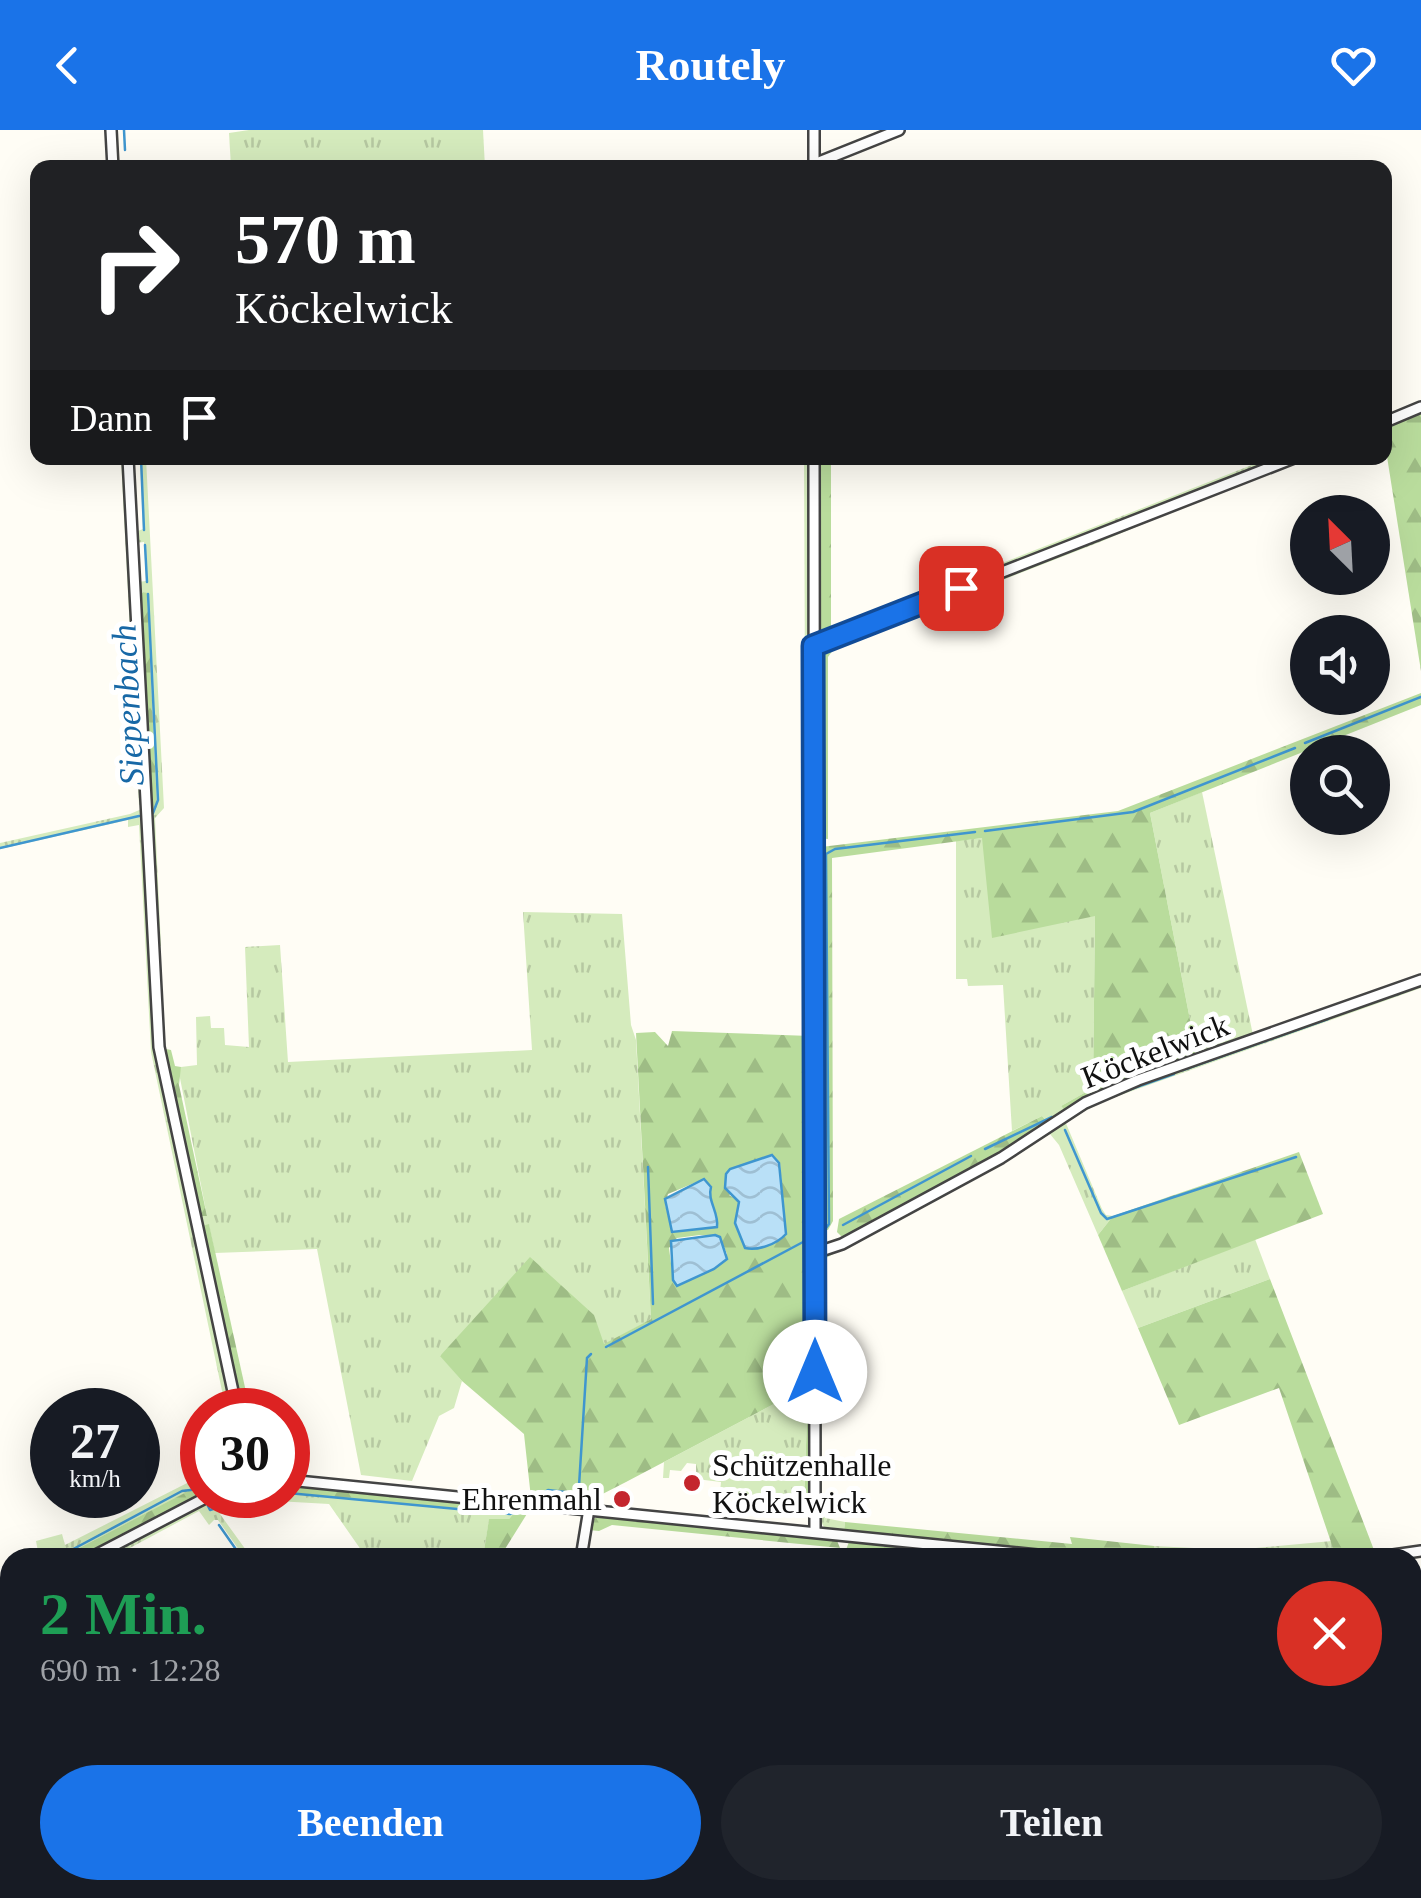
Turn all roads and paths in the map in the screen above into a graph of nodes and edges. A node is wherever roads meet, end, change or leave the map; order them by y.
1 (111, 130) edge
2 (814, 130) edge
3 (899, 130) edge
4 (113, 160) edge
5 (814, 160) edge
6 (828, 160) edge
7 (1421, 408) edge
8 (1392, 419) edge
9 (128, 465) edge
10 (814, 465) edge
11 (1276, 465) edge
12 (813, 646) junction
13 (1421, 980) edge
14 (815, 1254) junction
15 (231, 1388) edge
16 (310, 1482) edge
17 (588, 1508) junction
18 (180, 1511) edge
19 (815, 1530) junction
20 (109, 1548) edge
21 (582, 1548) edge
22 (977, 1548) edge

1 - 4 street
2 - 5 street
3 - 6 street
7 - 8 street
9 - 15 street
10 - 12 street
11 - 12 street
12 - 14 street
13 - 14 street, Köckelwick
14 - 19 street
16 - 17 street
17 - 19 street
17 - 21 street
18 - 20 street
19 - 22 street

